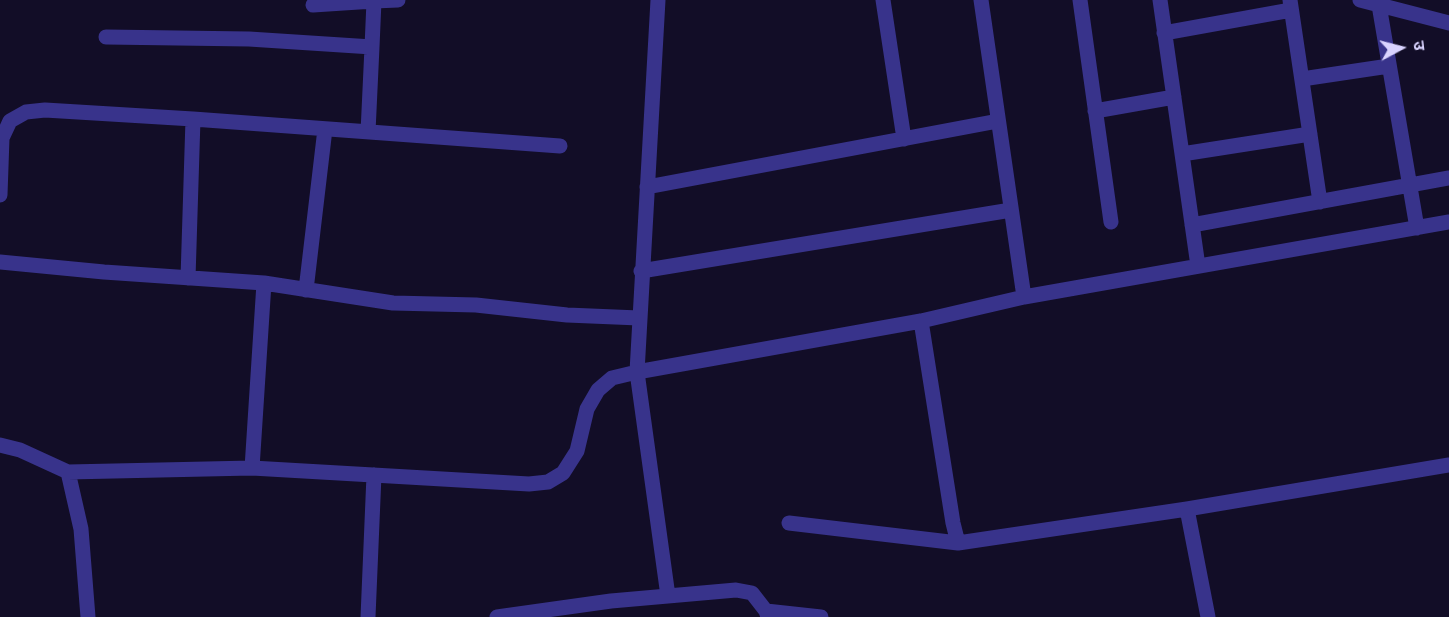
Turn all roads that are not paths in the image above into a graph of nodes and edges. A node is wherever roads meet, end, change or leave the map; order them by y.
1 (398, 0) edge
2 (658, 0) edge
3 (884, 0) edge
4 (981, 0) edge
5 (1080, 0) edge
6 (1160, 0) edge
7 (1360, 0) edge
8 (374, 1) edge
9 (313, 4) dead end
10 (1291, 5) edge
11 (1379, 5) junction
12 (1449, 23) edge
13 (1164, 33) junction
14 (106, 37) dead end
15 (372, 47) junction
16 (1389, 66) junction
17 (1302, 80) junction
18 (1174, 96) junction
19 (1095, 111) junction
20 (194, 119) junction
21 (998, 121) junction
22 (325, 129) junction
23 (368, 132) junction
24 (1310, 134) junction
25 (904, 139) junction
26 (560, 146) dead end
27 (1182, 154) junction
28 (1449, 178) edge
29 (1410, 185) junction
30 (647, 187) junction
31 (0, 195) edge
32 (1320, 202) junction
33 (1011, 210) junction
34 (1111, 222) dead end
35 (1449, 222) edge
36 (1192, 225) junction
37 (1417, 228) junction
38 (0, 262) edge
39 (1198, 266) junction
40 (641, 271) junction
41 (188, 278) junction
42 (264, 283) junction
43 (306, 290) junction
44 (1024, 297) junction
45 (639, 318) junction
46 (921, 321) junction
47 (637, 372) junction
48 (0, 445) edge
49 (1449, 465) edge
50 (252, 468) junction
51 (68, 472) junction
52 (374, 475) junction
53 (1187, 509) junction
54 (789, 523) dead end
55 (958, 543) junction
56 (668, 596) junction
57 (563, 612) edge
58 (767, 614) edge
59 (88, 617) edge
60 (368, 617) edge
61 (497, 617) edge
62 (821, 617) edge
63 (1208, 617) edge

1 - 8 street
2 - 30 street
3 - 25 street
4 - 21 street
5 - 19 street
6 - 13 street
7 - 11 street
8 - 9 street
8 - 15 street
10 - 13 street
10 - 17 street
11 - 12 street
11 - 16 street
13 - 18 street
14 - 15 street
15 - 23 street
16 - 17 street
16 - 29 street
17 - 24 street
18 - 19 street
18 - 27 street
19 - 34 street
20 - 22 street
20 - 31 street
20 - 41 street
21 - 25 street
21 - 33 street
22 - 23 street
22 - 43 street
23 - 26 street
24 - 27 street
24 - 32 street
25 - 30 street
27 - 36 street
28 - 29 street
29 - 32 street
29 - 37 street
30 - 40 street
32 - 36 street
33 - 40 street
33 - 44 street
35 - 37 street
36 - 39 street
37 - 39 street
38 - 41 street
39 - 44 street
40 - 45 street
41 - 42 street
42 - 43 street
42 - 50 street
43 - 45 street
44 - 46 street
45 - 47 street
46 - 47 street
46 - 55 street
47 - 52 street
47 - 56 street
48 - 51 street
49 - 53 street
50 - 51 street
50 - 52 street
51 - 59 street
52 - 60 street
53 - 55 street
53 - 63 street
54 - 55 street
56 - 57 street
56 - 58 street
57 - 61 street
58 - 62 street

